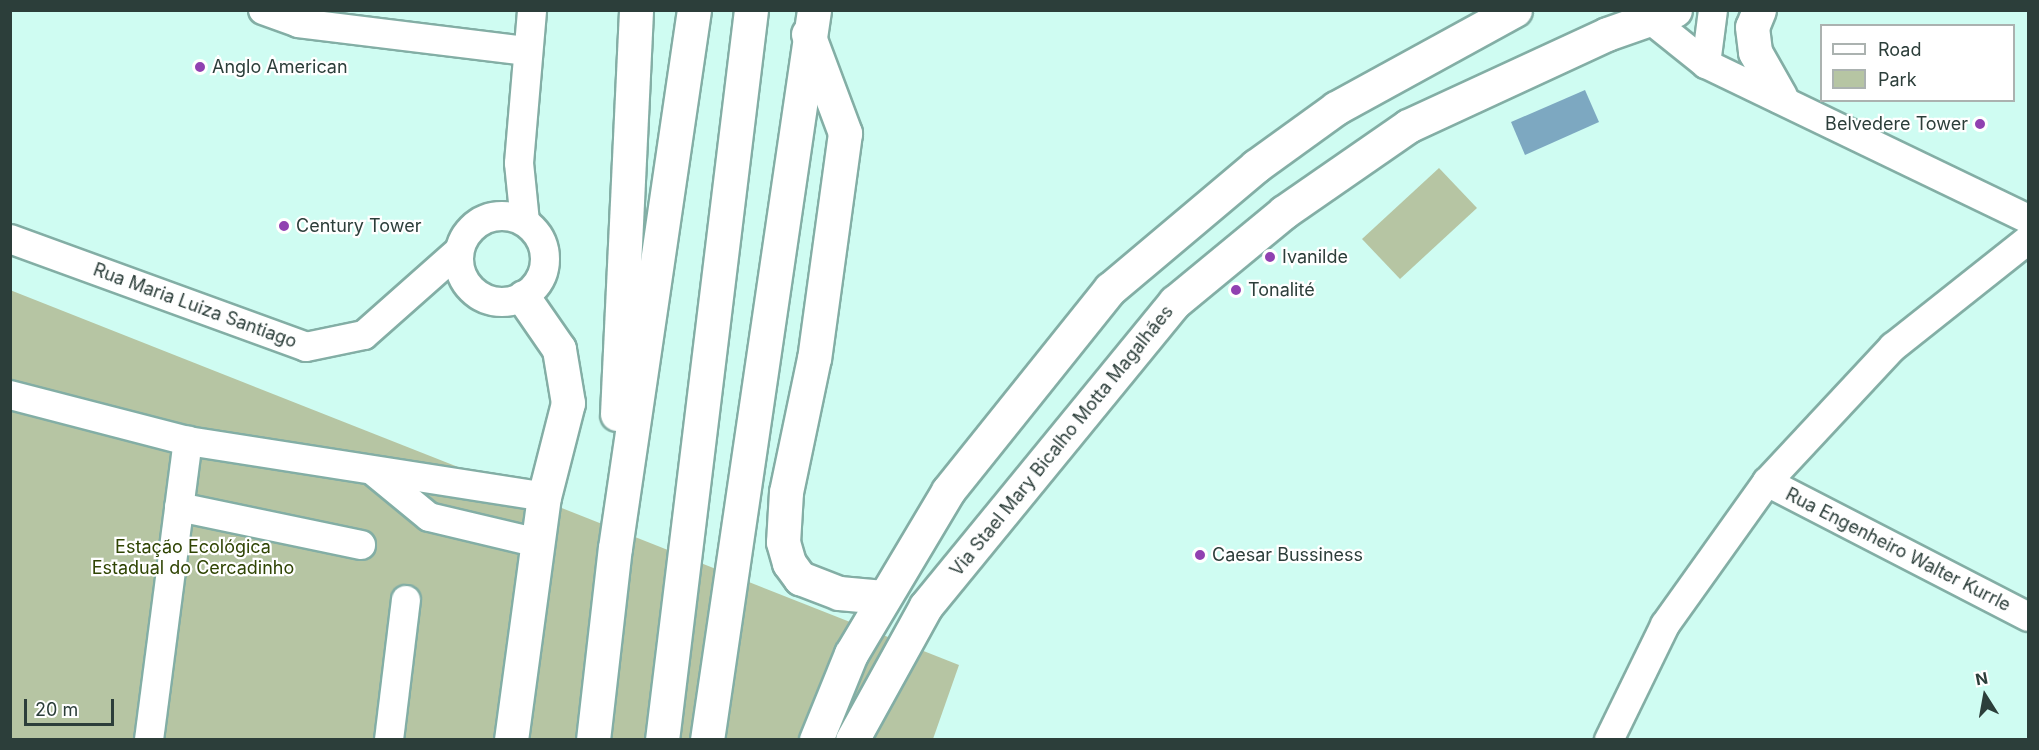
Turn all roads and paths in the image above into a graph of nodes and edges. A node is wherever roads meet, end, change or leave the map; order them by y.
1 (263, 10) edge
2 (532, 10) edge
3 (636, 10) edge
4 (694, 10) edge
5 (751, 10) edge
6 (1515, 10) edge
7 (1713, 10) edge
8 (1759, 10) edge
9 (1662, 15) edge
10 (811, 22) edge
11 (527, 51) junction
12 (1706, 64) junction
13 (1780, 96) junction
14 (519, 163) junction
15 (497, 215) junction
16 (2028, 219) edge
17 (525, 222) junction
18 (10, 239) edge
19 (2028, 240) edge
20 (459, 251) junction
21 (523, 297) junction
22 (10, 395) edge
23 (188, 441) junction
24 (372, 470) junction
25 (1767, 482) junction
26 (544, 497) junction
27 (179, 507) junction
28 (538, 543) junction
29 (361, 545) dead end
30 (615, 548) junction
31 (883, 597) junction
32 (406, 600) dead end
33 (2028, 618) edge
34 (149, 740) edge
35 (389, 740) edge
36 (511, 740) edge
37 (593, 740) edge
38 (662, 740) edge
39 (706, 740) edge
40 (816, 740) edge
41 (852, 740) edge
42 (1609, 740) edge

1 - 11 street
2 - 11 street
3 - 30 highway
4 - 30 highway
5 - 38 highway
6 - 31 highway
7 - 12 street
8 - 13 highway
9 - 12 street
9 - 41 highway, Via Stael Mary Bicalho Motta Magalhães
10 - 31 highway
10 - 39 highway
11 - 14 street
12 - 13 street
13 - 16 street
14 - 15 street
14 - 17 street
15 - 17 street
15 - 20 street
17 - 21 street
18 - 20 street, Rua Maria Luiza Santiago
19 - 25 street
20 - 21 street
21 - 26 highway
22 - 23 street
23 - 24 street
23 - 27 street
24 - 26 street
24 - 28 street
25 - 33 street, Rua Engenheiro Walter Kurrle
25 - 42 street
26 - 28 highway
27 - 29 street
27 - 34 street
28 - 36 highway
30 - 37 highway
31 - 40 highway
32 - 35 street

